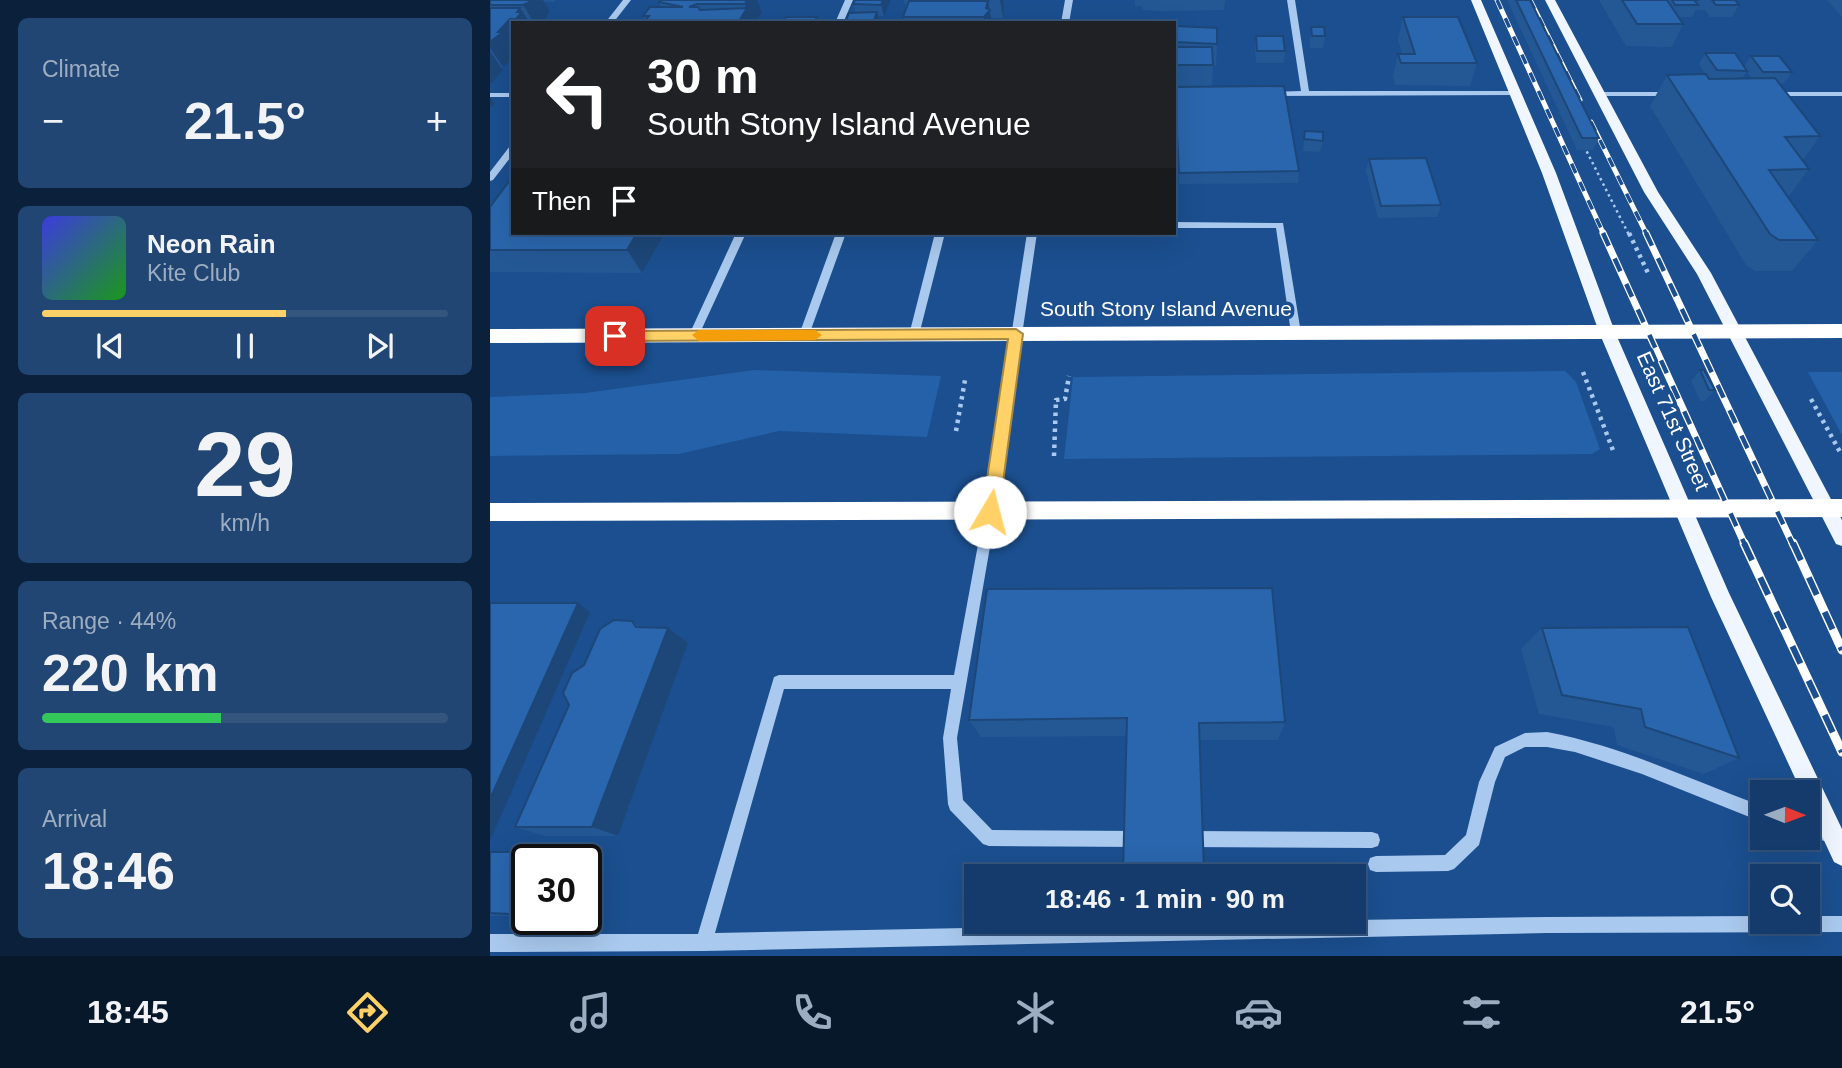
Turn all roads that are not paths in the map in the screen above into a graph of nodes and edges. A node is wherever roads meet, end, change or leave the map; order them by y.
1 (627, 0) edge
2 (849, 0) edge
3 (1069, 0) edge
4 (1291, 0) edge
5 (1476, 0) edge
6 (1550, 0) edge
7 (611, 21) edge
8 (840, 21) edge
9 (1065, 21) edge
10 (1266, 93) edge
11 (1305, 93) junction
12 (1514, 93) junction
13 (1600, 94) junction
14 (1680, 94) edge
15 (1761, 94) edge
16 (1842, 94) edge
17 (490, 95) edge
18 (511, 95) edge
19 (511, 151) edge
20 (490, 178) edge
21 (1176, 225) edge
22 (740, 235) edge
23 (840, 235) edge
24 (939, 235) edge
25 (1032, 235) edge
26 (1734, 331) junction
27 (1842, 331) edge
28 (1607, 332) junction
29 (1296, 333) junction
30 (1016, 334) junction
31 (694, 335) junction
32 (804, 335) junction
33 (914, 335) junction
34 (490, 336) edge
35 (1685, 508) junction
36 (1834, 508) edge
37 (490, 512) edge
38 (990, 512) junction
39 (1842, 538) edge
40 (961, 682) junction
41 (1750, 810) edge
42 (1820, 835) edge
43 (1372, 840) dead end
44 (1838, 845) edge
45 (1376, 863) dead end
46 (1842, 924) edge
47 (704, 942) junction
48 (490, 943) edge

1 - 7 street
2 - 8 street
3 - 9 street
4 - 11 street
5 - 12 main road, East 71st Street
6 - 13 main road
10 - 11 street
11 - 12 street
12 - 28 main road, East 71st Street
13 - 14 lane
13 - 26 main road
15 - 16 lane
17 - 18 street
19 - 20 street
21 - 29 street
22 - 31 street
23 - 32 street
24 - 33 street
25 - 30 street
26 - 27 highway, South Stony Island Avenue
26 - 28 highway, South Stony Island Avenue
26 - 36 main road
28 - 29 highway, South Stony Island Avenue
28 - 35 main road, East 71st Street
29 - 30 highway, South Stony Island Avenue
30 - 33 highway, South Stony Island Avenue
30 - 38 street
31 - 32 highway, South Stony Island Avenue
31 - 34 highway, South Stony Island Avenue
32 - 33 highway, South Stony Island Avenue
35 - 36 highway
35 - 38 highway
35 - 44 main road, East 71st Street
36 - 39 main road
37 - 38 highway
38 - 40 street
40 - 43 street
40 - 47 lane
41 - 45 street
42 - 44 lane
46 - 47 street
47 - 48 street

